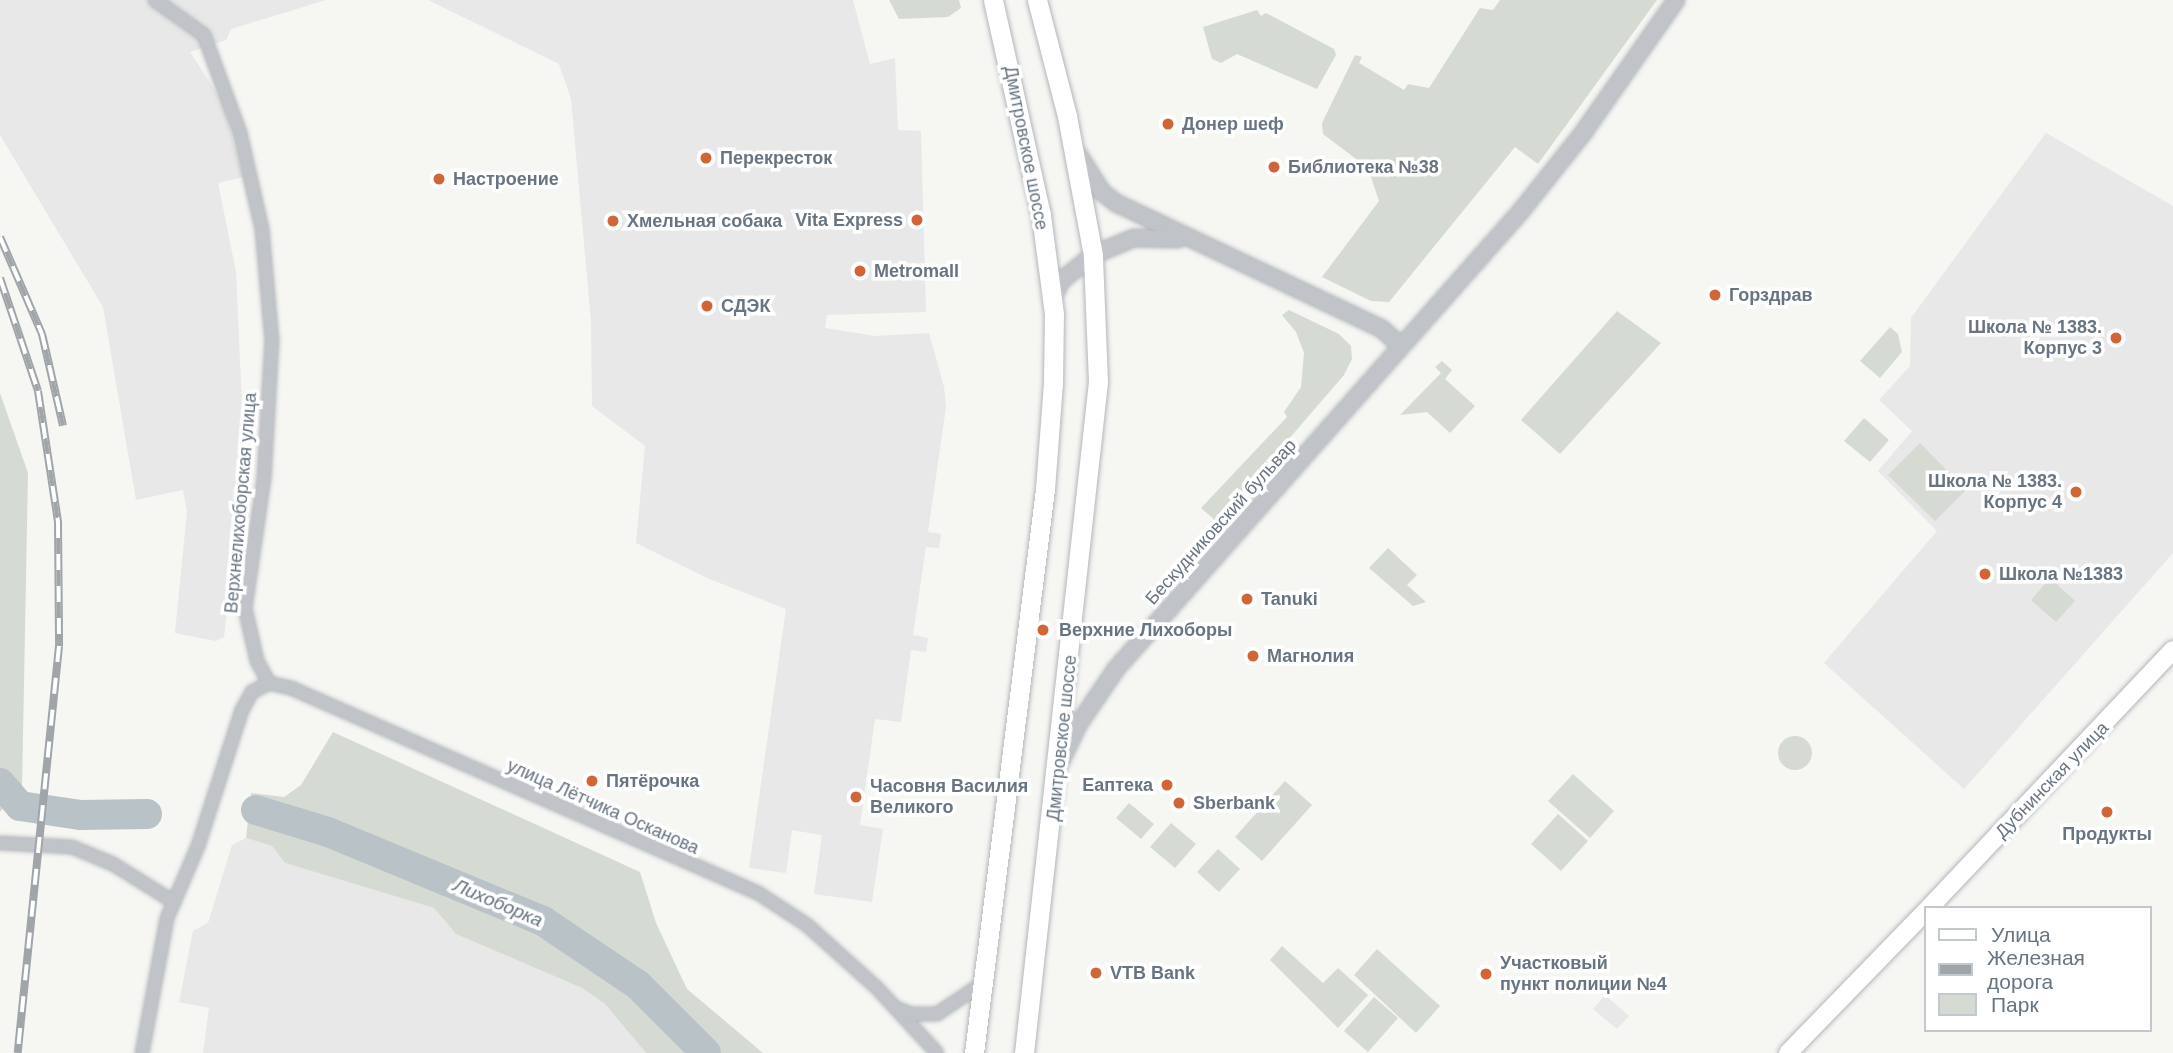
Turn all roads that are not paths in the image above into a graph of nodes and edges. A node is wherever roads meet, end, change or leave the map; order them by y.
1 (155, 0) edge
2 (993, 0) edge
3 (1037, 0) edge
4 (1676, 0) edge
5 (1073, 144) junction
6 (1190, 241) junction
7 (1093, 255) junction
8 (1053, 298) junction
9 (1401, 346) junction
10 (2173, 650) edge
11 (269, 683) junction
12 (1058, 767) junction
13 (0, 843) edge
14 (174, 902) junction
15 (1931, 906) edge
16 (1924, 913) edge
17 (983, 983) junction
18 (896, 1008) junction
19 (142, 1053) edge
20 (937, 1053) edge
21 (974, 1053) edge
22 (1024, 1053) edge
23 (1788, 1053) edge

1 - 11 street, Верхнелихоборская улица
2 - 8 main road, Дмитровское шоссе
3 - 5 main road, Дмитровское шоссе
4 - 9 street, Бескудниковский бульвар
5 - 6 street
5 - 7 main road, Дмитровское шоссе
6 - 7 street
6 - 9 street
7 - 8 street
7 - 12 main road, Дмитровское шоссе
8 - 17 main road, Дмитровское шоссе
9 - 12 street, Бескудниковский бульвар
10 - 15 main road, Дубнинская улица
11 - 14 street
11 - 18 street, улица Лётчика Осканова
12 - 22 main road, Дмитровское шоссе
13 - 14 street
14 - 19 street
16 - 23 main road, Дубнинская улица
17 - 18 street
17 - 21 main road, Дмитровское шоссе
18 - 20 street, улица Лётчика Осканова

